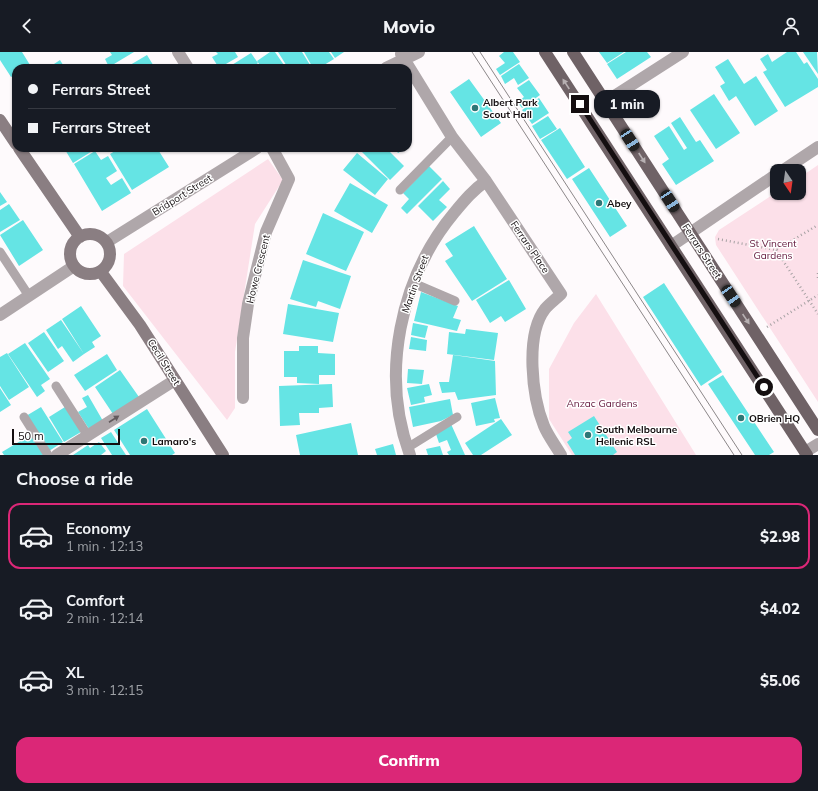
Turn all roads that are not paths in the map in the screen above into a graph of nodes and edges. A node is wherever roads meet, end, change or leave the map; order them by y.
1 (178, 52) edge
2 (419, 52) edge
3 (545, 52) edge
4 (683, 52) edge
5 (577, 54) edge
6 (399, 56) edge
7 (186, 64) edge
8 (390, 64) edge
9 (412, 76) edge
10 (605, 102) junction
11 (0, 120) edge
12 (12, 136) edge
13 (452, 137) junction
14 (818, 147) edge
15 (21, 152) edge
16 (243, 152) edge
17 (274, 152) edge
18 (792, 164) edge
19 (770, 179) edge
20 (486, 181) junction
21 (400, 190) dead end
22 (690, 233) junction
23 (80, 237) junction
24 (107, 242) junction
25 (672, 246) junction
26 (0, 252) edge
27 (74, 266) junction
28 (101, 272) junction
29 (413, 283) junction
30 (29, 296) junction
31 (456, 301) dead end
32 (0, 315) edge
33 (175, 380) junction
34 (56, 386) dead end
35 (243, 398) dead end
36 (24, 417) dead end
37 (457, 417) dead end
38 (818, 430) edge
39 (88, 436) junction
40 (818, 444) edge
41 (409, 451) edge
42 (806, 453) edge
43 (48, 455) edge
44 (58, 455) edge
45 (224, 455) edge
46 (561, 455) edge

1 - 7 street
2 - 6 street
25 -> 3 main road
4 - 10 street
5 - 10 main road, Ferrars Street
6 - 8 street
9 - 13 street, Ferrars Place
10 -> 22 main road, Ferrars Street
11 - 12 street
13 - 20 street, Ferrars Place
13 - 21 lane
14 - 18 street
15 - 23 street
16 - 24 street, Bridport Street
17 - 35 street, Howe Crescent
19 - 22 street
20 - 29 street, Martin Street
20 - 46 street, Ferrars Place
22 - 25 street
22 -> 38 main road, Ferrars Street
23 - 24 street
23 - 27 street
24 - 28 street
25 - 42 main road
26 - 30 lane
27 - 28 street
27 - 30 street
28 - 33 street, Cecil Street
29 - 31 lane
29 - 41 street, Martin Street
30 - 32 street
39 -> 33 street
33 - 45 street, Cecil Street
34 - 39 lane
36 - 43 lane
37 - 41 lane
39 - 44 street
40 - 42 street

